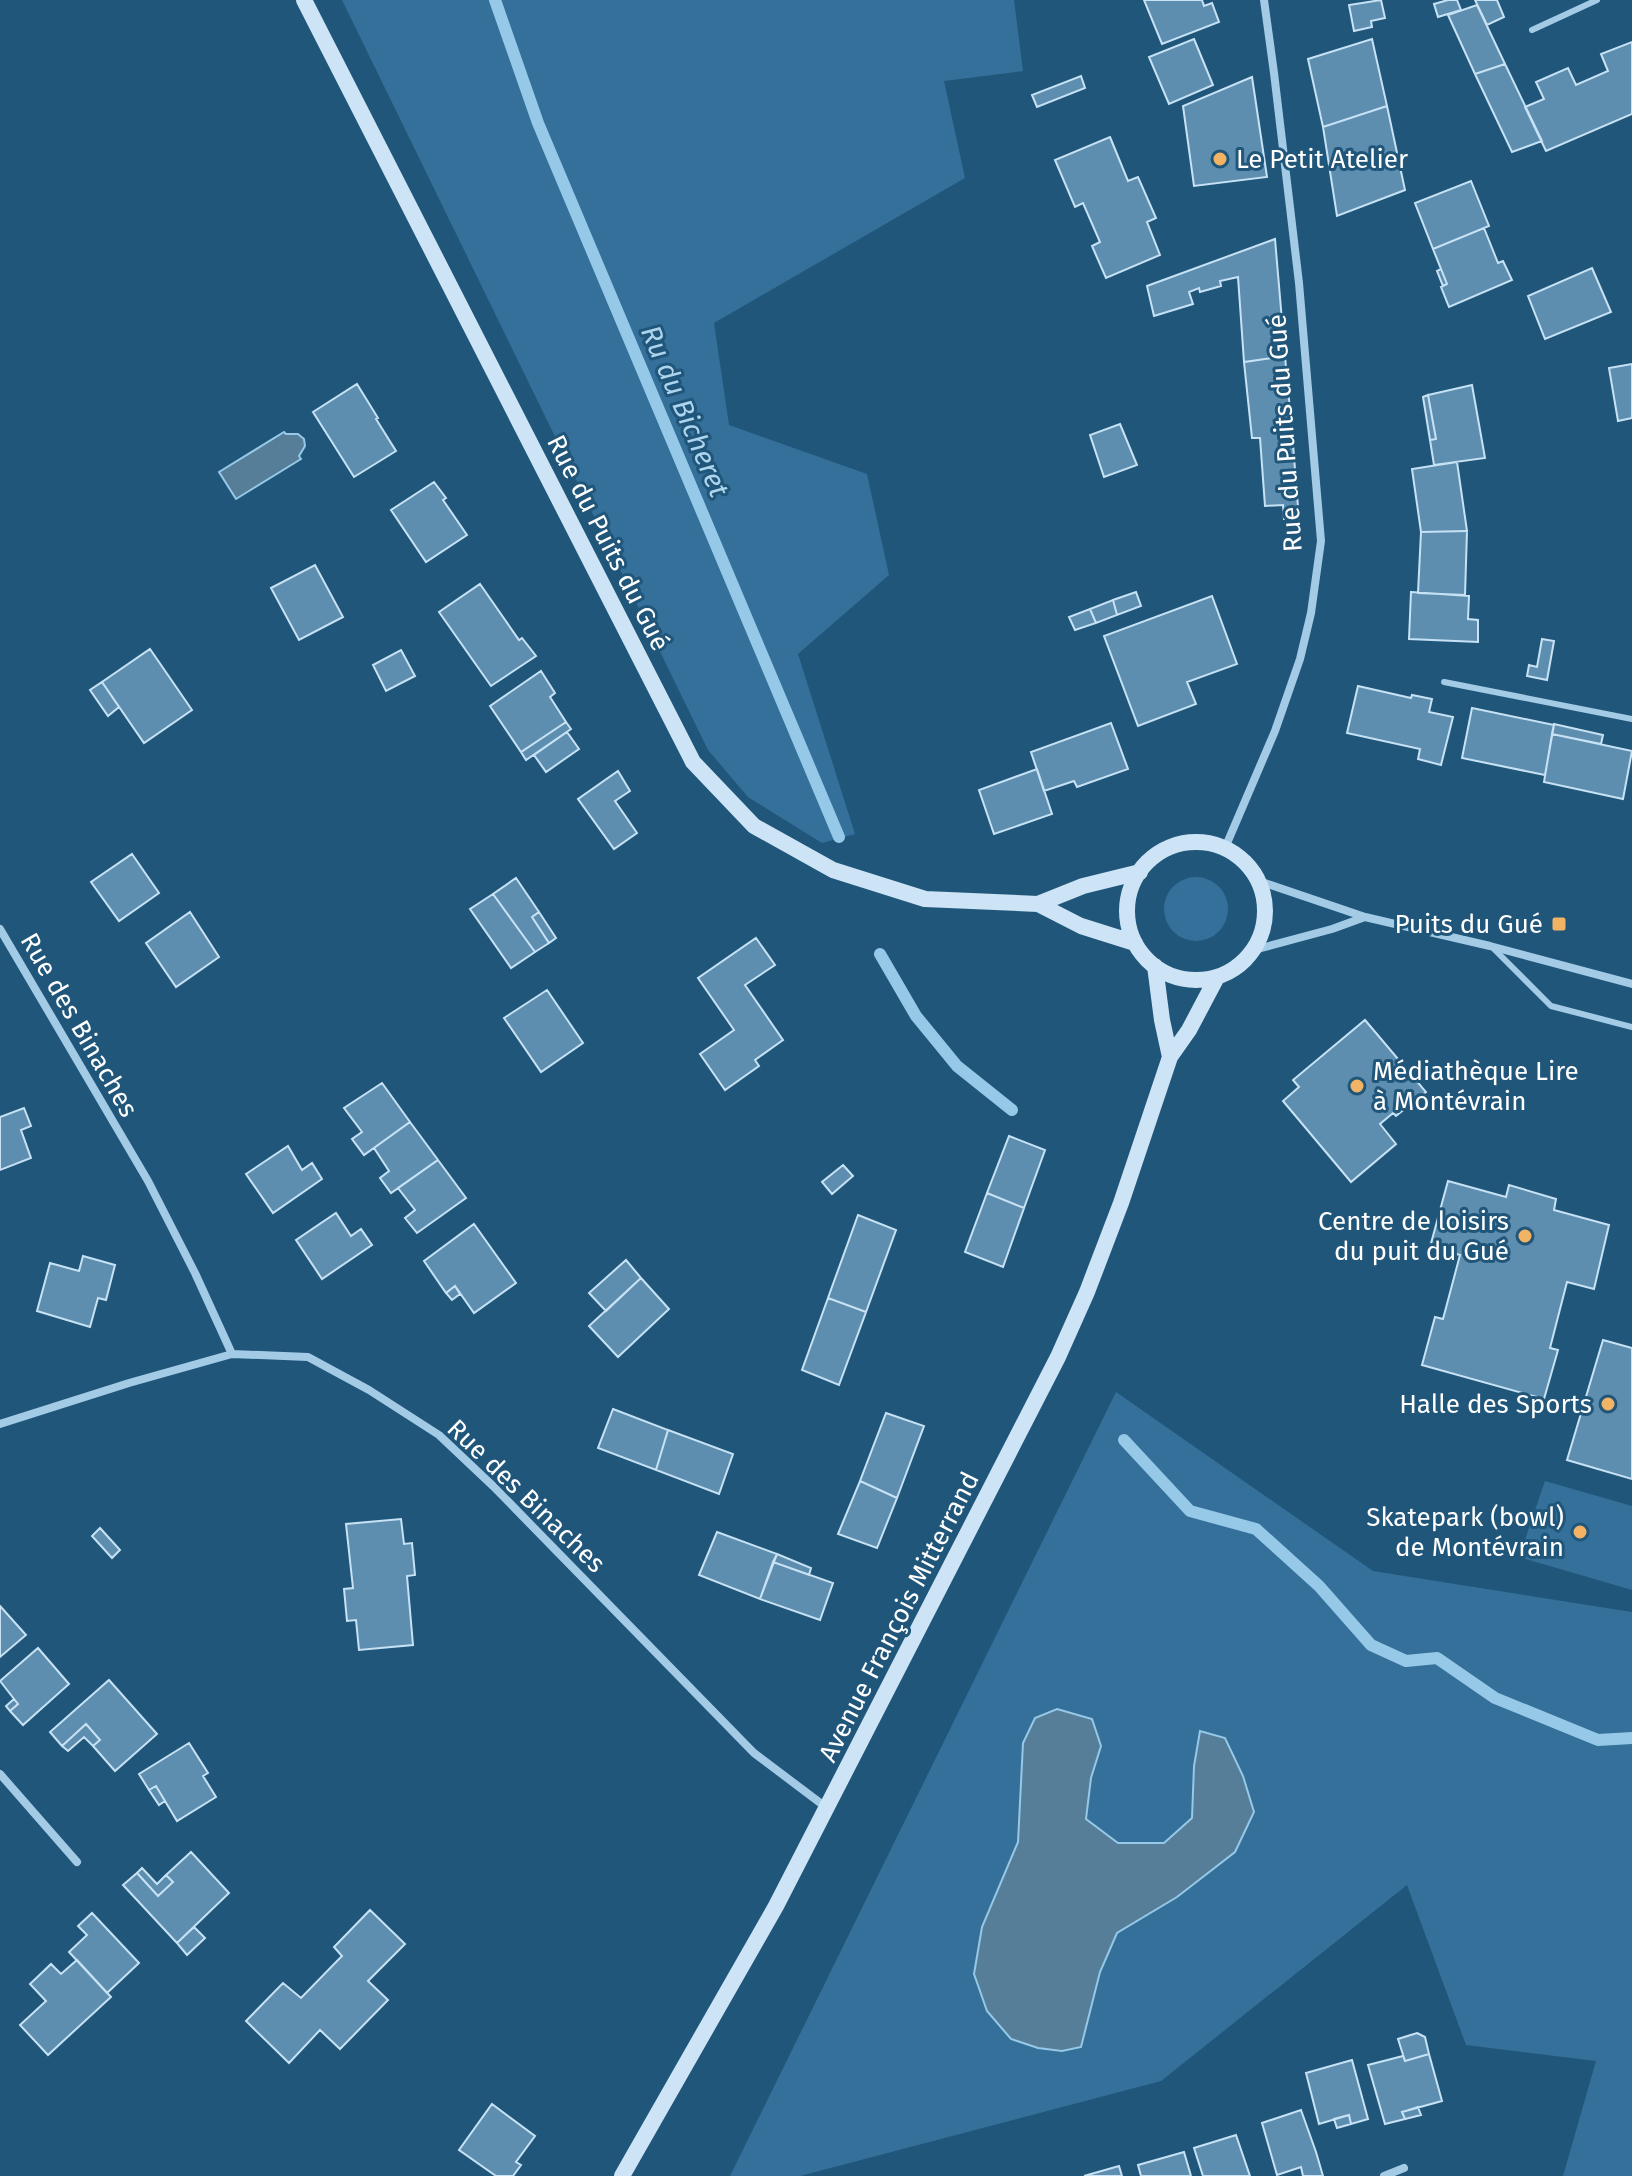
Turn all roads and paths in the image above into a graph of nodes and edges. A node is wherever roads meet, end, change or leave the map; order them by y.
1 (304, 0) edge
2 (1264, 0) edge
3 (1597, 0) edge
4 (1532, 30) dead end
5 (1444, 682) dead end
6 (1632, 719) edge
7 (1225, 848) junction
8 (1140, 872) junction
9 (1259, 881) junction
10 (1038, 904) junction
11 (1365, 917) junction
12 (0, 929) edge
13 (1135, 943) junction
14 (1490, 946) junction
15 (1254, 950) junction
16 (1155, 966) junction
17 (1217, 977) junction
18 (1632, 984) edge
19 (1632, 1027) edge
20 (1170, 1057) junction
21 (232, 1354) junction
22 (0, 1424) edge
23 (0, 1774) edge
24 (827, 1808) junction
25 (77, 1862) dead end
26 (1404, 2168) dead end
27 (622, 2176) edge
28 (1384, 2176) edge

1 - 10 main road, Rue du Puits du Gué
2 - 7 street, Rue du Puits du Gué
3 - 4 lane
5 - 6 lane
7 - 8 main road
7 - 9 main road
8 - 10 main road, Rue du Puits du Gué
8 - 13 main road
9 - 11 street
9 - 15 main road
10 - 13 main road, Rue du Puits du Gué
11 - 14 street
11 - 15 street
12 - 21 street, Rue des Binaches
13 - 16 main road
14 - 18 street
14 - 19 lane
15 - 17 main road
16 - 17 main road
16 - 20 main road
17 - 20 main road, Avenue François Mitterrand
20 - 24 main road, Avenue François Mitterrand
21 - 22 street
21 - 24 street, Rue des Binaches
23 - 25 street
24 - 27 main road, Avenue François Mitterrand
26 - 28 street

